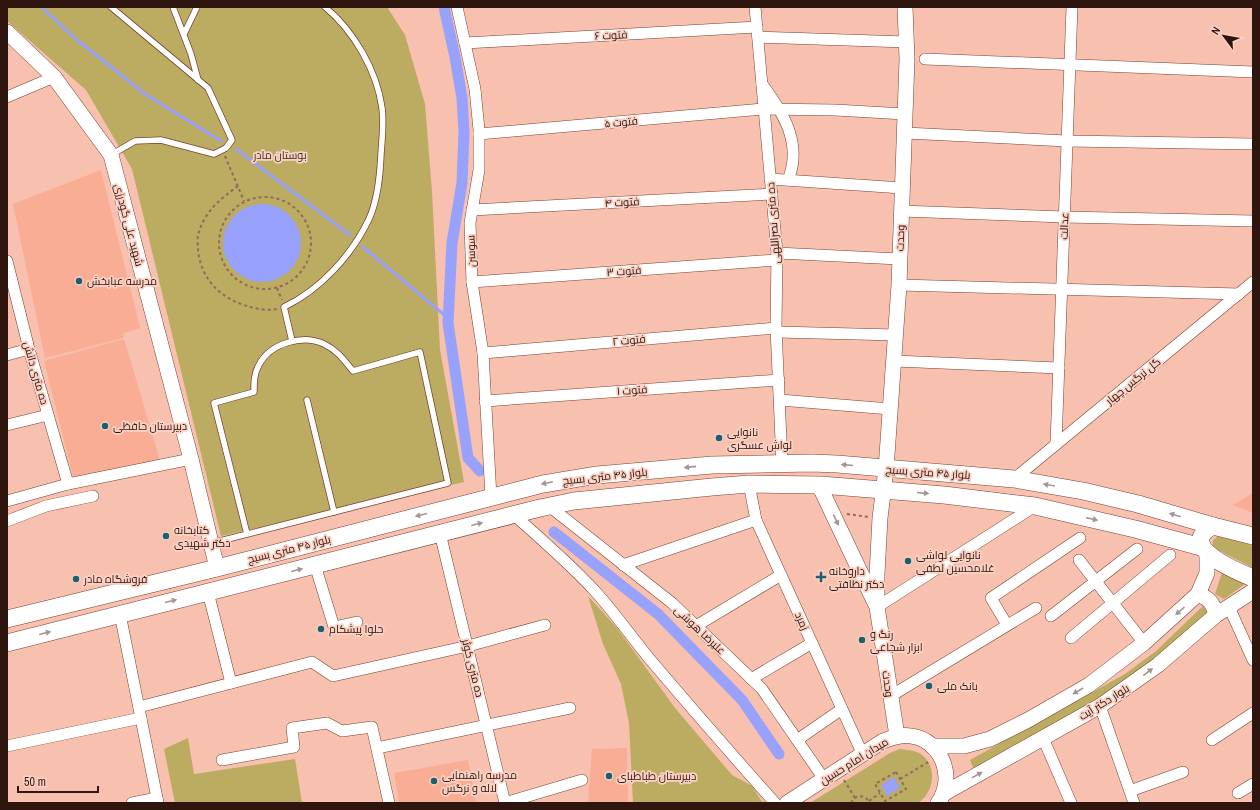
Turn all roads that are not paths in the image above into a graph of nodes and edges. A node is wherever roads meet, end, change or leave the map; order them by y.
1 (111, 7) edge
2 (173, 7) edge
3 (197, 7) edge
4 (325, 7) edge
5 (457, 7) edge
6 (755, 7) edge
7 (905, 7) edge
8 (1072, 7) edge
9 (7, 32) edge
10 (757, 32) junction
11 (184, 34) junction
12 (908, 42) junction
13 (465, 44) junction
14 (925, 59) dead end
15 (1070, 64) junction
16 (1253, 72) edge
17 (54, 77) junction
18 (198, 80) junction
19 (762, 84) junction
20 (7, 97) edge
21 (763, 109) junction
22 (780, 109) junction
23 (905, 114) junction
24 (905, 133) junction
25 (479, 134) junction
26 (1067, 140) junction
27 (1253, 144) edge
28 (111, 156) junction
29 (770, 179) junction
30 (788, 180) junction
31 (902, 188) junction
32 (772, 194) junction
33 (472, 210) junction
34 (901, 211) junction
35 (1064, 217) junction
36 (1253, 221) edge
37 (776, 256) junction
38 (900, 259) junction
39 (7, 261) edge
40 (9, 279) edge
41 (472, 282) junction
42 (1253, 282) edge
43 (899, 285) junction
44 (1062, 290) junction
45 (1239, 294) junction
46 (776, 330) junction
47 (896, 335) junction
48 (292, 341) junction
49 (29, 349) junction
50 (483, 353) junction
51 (7, 355) edge
52 (895, 362) junction
53 (1059, 368) junction
54 (779, 380) junction
55 (307, 400) dead end
56 (780, 400) junction
57 (485, 401) junction
58 (890, 409) junction
59 (48, 415) junction
60 (7, 425) edge
61 (1056, 444) junction
62 (191, 459) junction
63 (782, 463) junction
64 (712, 465) junction
65 (886, 469) junction
66 (1014, 479) junction
67 (68, 484) junction
68 (749, 484) junction
69 (819, 485) junction
70 (712, 487) junction
71 (884, 490) junction
72 (93, 496) dead end
73 (491, 497) junction
74 (7, 501) edge
75 (550, 506) junction
76 (1034, 506) junction
77 (334, 512) junction
78 (514, 515) junction
79 (7, 520) edge
80 (756, 520) junction
81 (1213, 526) junction
82 (440, 533) junction
83 (247, 534) junction
84 (1253, 536) edge
85 (1080, 538) dead end
86 (212, 543) junction
87 (1137, 549) dead end
88 (1204, 550) junction
89 (1170, 555) dead end
90 (1079, 560) dead end
91 (315, 565) junction
92 (623, 565) junction
93 (218, 568) junction
94 (781, 575) junction
95 (1253, 578) edge
96 (1096, 582) junction
97 (1253, 591) edge
98 (208, 592) junction
99 (1198, 594) junction
100 (1113, 604) junction
101 (877, 607) junction
102 (1036, 608) dead end
103 (1223, 611) junction
104 (120, 614) junction
105 (1051, 616) dead end
106 (7, 619) edge
107 (357, 622) dead end
108 (545, 625) dead end
109 (1007, 625) junction
110 (696, 626) junction
111 (1071, 638) dead end
112 (7, 643) edge
113 (1144, 643) junction
114 (812, 644) junction
115 (468, 646) junction
116 (1253, 660) edge
117 (752, 679) junction
118 (231, 683) junction
119 (889, 696) junction
120 (1100, 706) junction
121 (570, 708) dead end
122 (842, 709) junction
123 (140, 712) junction
124 (1253, 713) edge
125 (486, 725) junction
126 (897, 736) junction
127 (1043, 738) junction
128 (797, 740) junction
129 (1212, 740) dead end
130 (7, 746) edge
131 (377, 748) junction
132 (936, 751) junction
133 (863, 755) junction
134 (222, 760) dead end
135 (1183, 772) dead end
136 (582, 780) dead end
137 (824, 780) junction
138 (1253, 784) edge
139 (1130, 791) junction
140 (1238, 793) dead end
141 (940, 800) edge
142 (158, 801) edge
143 (132, 803) edge
144 (389, 803) edge
145 (505, 803) edge
146 (775, 803) edge
147 (788, 803) edge
148 (1071, 803) edge
149 (1134, 803) edge

1 - 18 lane
2 - 11 lane
3 - 11 lane
4 - 48 lane
5 - 13 street, سوسن
6 - 10 street, ده متری نصراللهی
7 - 12 street, وحدت
8 - 15 street, عدالت
9 - 17 street, شهید علی گودرزی
10 - 12 street, فتوت ۶
10 - 13 street, فتوت ۶
10 - 19 street, ده متری نصراللهی
11 - 18 lane
12 - 23 street, وحدت
13 - 25 street, سوسن
14 - 15 street
15 - 16 street
15 - 26 street, عدالت
17 - 20 street
17 - 28 street, شهید علی گودرزی
18 - 28 lane
19 - 21 street, ده متری نصراللهی
19 - 22 street
21 - 22 street, فتوت ۵
21 - 25 street, فتوت ۵
21 - 29 street, ده متری نصراللهی
22 - 23 street, فتوت ۵
22 - 30 street
23 - 24 street, وحدت
24 - 26 street
24 - 31 street, وحدت
25 - 33 street, سوسن
26 - 27 street
26 - 35 street, عدالت
28 - 62 street, شهید علی گودرزی
29 - 30 street
29 - 32 street, ده متری نصراللهی
30 - 31 street
31 - 34 street, وحدت
32 - 33 street, فتوت ۴
32 - 37 street, ده متری نصراللهی
33 - 41 street, سوسن
34 - 35 street
34 - 38 street, وحدت
35 - 36 street
35 - 44 street, عدالت
37 - 38 street, فتوت ۳
37 - 41 street, فتوت ۳
37 - 46 street, ده متری نصراللهی
38 - 43 street, وحدت
39 - 40 street, ده متری دانش
40 - 49 street, ده متری دانش
41 - 50 street, سوسن
42 - 45 street, گل نرگس چهار
43 - 44 street
43 - 47 street, وحدت
44 - 45 street
44 - 53 street, عدالت
45 - 61 street, گل نرگس چهار
46 - 47 street, فتوت ۲
46 - 50 street, فتوت ۲
46 - 54 street, ده متری نصراللهی
47 - 52 street, وحدت
48 - 77 lane
48 - 83 lane
49 - 51 street
49 - 59 street, ده متری دانش
50 - 57 street, سوسن
52 - 53 street
52 - 58 street, وحدت
53 - 61 street, عدالت
54 - 56 street, ده متری نصراللهی
54 - 57 street, فتوت ۱
55 - 77 lane
56 - 58 street
56 - 63 street, ده متری نصراللهی
57 - 73 street, سوسن
58 - 65 street, وحدت
59 - 60 street
59 - 67 street, ده متری دانش
61 - 66 street, گل نرگس چهار
62 - 67 street
62 - 86 street, شهید علی گودرزی
63 - 64 main road, بلوار ۴۵ متری بسیج
65 -> 63 main road, بلوار ۴۵ متری بسیج
64 - 70 main road
64 -> 73 main road, بلوار ۴۵ متری بسیج
65 - 66 main road, بلوار ۴۵ متری بسیج
65 - 71 street, وحدت
81 -> 66 main road, بلوار ۴۵ متری بسیج
67 - 74 street
68 - 69 main road, بلوار ۴۵ متری بسیج
68 - 70 main road, بلوار ۴۵ متری بسیج
68 - 80 street, زمرد
69 - 71 main road, بلوار ۴۵ متری بسیج
69 -> 101 street, وحدت
70 - 75 main road, بلوار ۴۵ متری بسیج
71 -> 76 main road, بلوار ۴۵ متری بسیج
71 - 101 street, وحدت
72 - 79 street
73 -> 93 main road, بلوار ۴۵ متری بسیج
75 - 78 main road, بلوار ۴۵ متری بسیج
75 - 92 street, علیرضا هوشی
76 -> 88 main road, بلوار ۴۵ متری بسیج
76 - 101 street
77 - 83 lane
82 -> 78 main road, بلوار ۴۵ متری بسیج
78 - 146 street
80 - 92 street
80 - 94 street, زمرد
81 - 84 main road, بلوار ۴۵ متری بسیج
81 - 88 main road
82 - 91 main road, بلوار ۴۵ متری بسیج
82 - 115 street, ده متری کوثر
83 - 86 lane
85 - 109 street
86 - 93 street, شهید علی گودرزی
87 - 96 street
88 - 95 main road, بلوار ۴۵ متری بسیج
88 - 99 street, بلوار دکتر آیت
89 - 100 street
90 - 96 street
98 -> 91 main road, بلوار ۴۵ متری بسیج
91 - 107 street
92 - 110 street, علیرضا هوشی
93 - 106 main road, بلوار ۴۵ متری بسیج
94 - 110 street
94 - 114 street, زمرد
96 - 100 street
96 - 105 street
97 - 103 street, بلوار دکتر آیت
104 -> 98 main road, بلوار ۴۵ متری بسیج
98 - 118 street
99 - 103 street
99 -> 113 street, بلوار دکتر آیت
100 - 111 street
100 - 113 street
101 - 119 street, وحدت
102 - 109 street
103 - 116 street
120 -> 103 street, بلوار دکتر آیت
112 -> 104 main road, بلوار ۴۵ متری بسیج
104 - 123 street
108 - 115 street
109 - 119 street
110 - 117 street, علیرضا هوشی
113 -> 132 street, بلوار دکتر آیت
114 - 117 street
114 - 122 street, زمرد
115 - 118 street
115 - 125 street, ده متری کوثر
117 - 128 street, علیرضا هوشی
118 - 123 street
119 - 126 street, وحدت
120 - 127 street, بلوار دکتر آیت
120 - 139 street
121 - 125 street
122 - 128 street
122 - 133 street, زمرد
123 - 130 street
123 - 142 street
124 - 129 street
125 - 131 street
125 - 145 street, ده متری کوثر
126 - 132 street, میدان امام حسین
126 - 133 street, میدان امام حسین
141 -> 127 street, بلوار دکتر آیت
127 - 148 street
128 - 137 street, علیرضا هوشی
131 - 134 street
131 - 144 street
132 - 141 street
133 - 137 street, میدان امام حسین
135 - 139 street
136 - 145 street
137 - 147 street, میدان امام حسین
138 - 140 street
139 - 149 street
142 - 143 street

